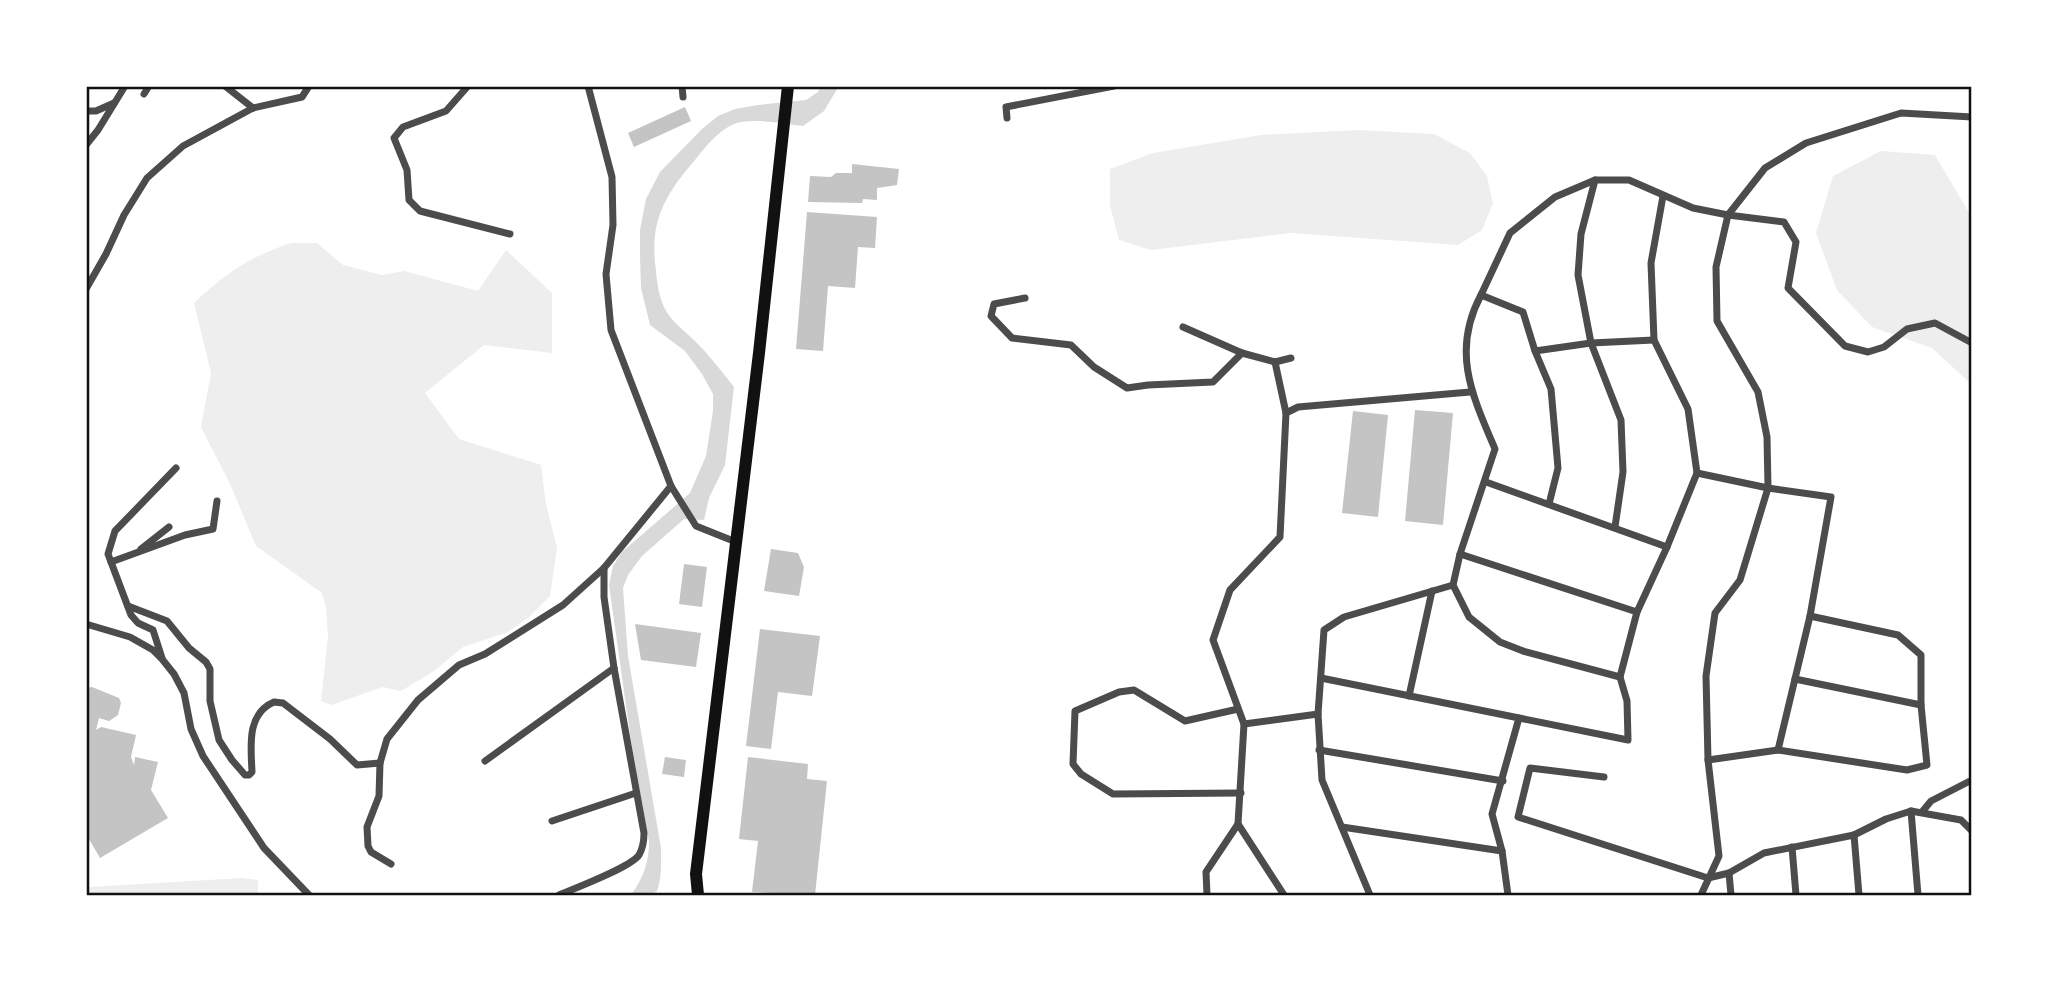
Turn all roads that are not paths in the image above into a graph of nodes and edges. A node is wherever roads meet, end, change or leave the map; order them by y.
1 (125, 86) edge
2 (149, 86) edge
3 (226, 86) edge
4 (309, 86) edge
5 (468, 86) edge
6 (589, 86) edge
7 (682, 86) edge
8 (1114, 86) edge
9 (788, 90) edge
10 (144, 94) dead end
11 (683, 97) dead end
12 (114, 103) junction
13 (253, 108) junction
14 (86, 111) edge
15 (1972, 117) edge
16 (1007, 118) dead end
17 (86, 145) edge
18 (1595, 180) junction
19 (1663, 196) junction
20 (1728, 215) junction
21 (510, 234) dead end
22 (86, 289) edge
23 (1480, 295) junction
24 (1025, 298) dead end
25 (1183, 327) dead end
26 (1654, 340) junction
27 (1591, 343) junction
28 (1972, 343) edge
29 (1535, 351) junction
30 (1242, 354) junction
31 (1291, 358) dead end
32 (1275, 362) junction
33 (1471, 392) junction
34 (1286, 413) junction
35 (176, 468) dead end
36 (1697, 473) junction
37 (1486, 482) junction
38 (671, 486) junction
39 (1768, 488) junction
40 (218, 501) dead end
41 (1549, 504) junction
42 (169, 527) dead end
43 (1615, 527) junction
44 (213, 529) junction
45 (220, 536) dead end
46 (736, 541) junction
47 (1667, 547) junction
48 (138, 552) junction
49 (1460, 554) junction
50 (111, 562) junction
51 (604, 568) junction
52 (1453, 585) junction
53 (1432, 591) junction
54 (128, 606) junction
55 (1637, 612) junction
56 (1810, 616) junction
57 (86, 624) edge
58 (162, 659) junction
59 (614, 668) junction
60 (1620, 677) junction
61 (1321, 678) junction
62 (1795, 680) junction
63 (1409, 696) junction
64 (1920, 705) junction
65 (1238, 709) junction
66 (1318, 714) junction
67 (1519, 718) junction
68 (1244, 724) junction
69 (1319, 750) junction
70 (1778, 750) junction
71 (1708, 760) junction
72 (485, 761) dead end
73 (380, 762) junction
74 (1604, 777) dead end
75 (1503, 781) junction
76 (1972, 781) edge
77 (635, 793) junction
78 (1241, 793) junction
79 (1911, 811) junction
80 (1922, 812) junction
81 (552, 821) dead end
82 (1238, 824) junction
83 (1342, 827) junction
84 (1972, 831) edge
85 (1854, 835) junction
86 (1793, 847) junction
87 (1502, 851) junction
88 (391, 864) dead end
89 (1730, 873) junction
90 (1708, 878) junction
91 (309, 895) edge
92 (559, 895) edge
93 (698, 895) edge
94 (1207, 895) edge
95 (1284, 895) edge
96 (1370, 895) edge
97 (1508, 895) edge
98 (1701, 895) edge
99 (1731, 895) edge
100 (1796, 895) edge
101 (1858, 895) edge
102 (1918, 895) edge

1 - 12 street
2 - 10 street
3 - 13 street
4 - 13 street
5 - 21 street
6 - 38 street
7 - 11 street
8 - 16 street
9 - 46 highway
12 - 14 street
12 - 17 street
13 - 22 street
15 - 20 street
18 - 19 street
18 - 23 street
18 - 27 street
19 - 20 street
19 - 26 street
20 - 28 street
20 - 39 street
23 - 29 street
23 - 33 street
24 - 30 street
25 - 30 street
26 - 27 street
26 - 36 street
27 - 29 street
27 - 43 street
29 - 41 street
30 - 32 street
31 - 32 street
32 - 34 street
33 - 34 street
33 - 37 street
34 - 65 street
35 - 50 street
36 - 39 street
36 - 47 street
37 - 41 street
37 - 49 street
38 - 46 street
38 - 51 street
39 - 56 street
39 - 71 street
40 - 44 street
41 - 43 street
42 - 48 street
43 - 47 street
44 - 45 street
44 - 48 street
46 - 93 highway
47 - 55 street
48 - 50 street
49 - 52 street
49 - 55 street
50 - 54 street
51 - 59 street
51 - 73 street
52 - 53 street
52 - 60 street
53 - 61 street
53 - 63 street
54 - 58 street
54 - 73 street
55 - 60 street
56 - 62 street
56 - 64 street
57 - 58 street
58 - 91 street
59 - 72 street
59 - 77 street
60 - 67 street
61 - 63 street
61 - 66 street
62 - 64 street
62 - 70 street
63 - 67 street
64 - 70 street
65 - 68 street
65 - 78 street
66 - 68 street
66 - 69 street
67 - 75 street
68 - 78 street
69 - 75 street
69 - 83 street
70 - 71 street
71 - 90 street
73 - 88 street
74 - 90 street
75 - 87 street
76 - 80 street
77 - 81 street
77 - 92 street
78 - 82 street
79 - 80 street
79 - 85 street
79 - 102 street
80 - 84 street
82 - 94 street
82 - 95 street
83 - 87 street
83 - 96 street
85 - 86 street
85 - 101 street
86 - 89 street
86 - 100 street
87 - 97 street
89 - 90 street
89 - 99 street
90 - 98 street

